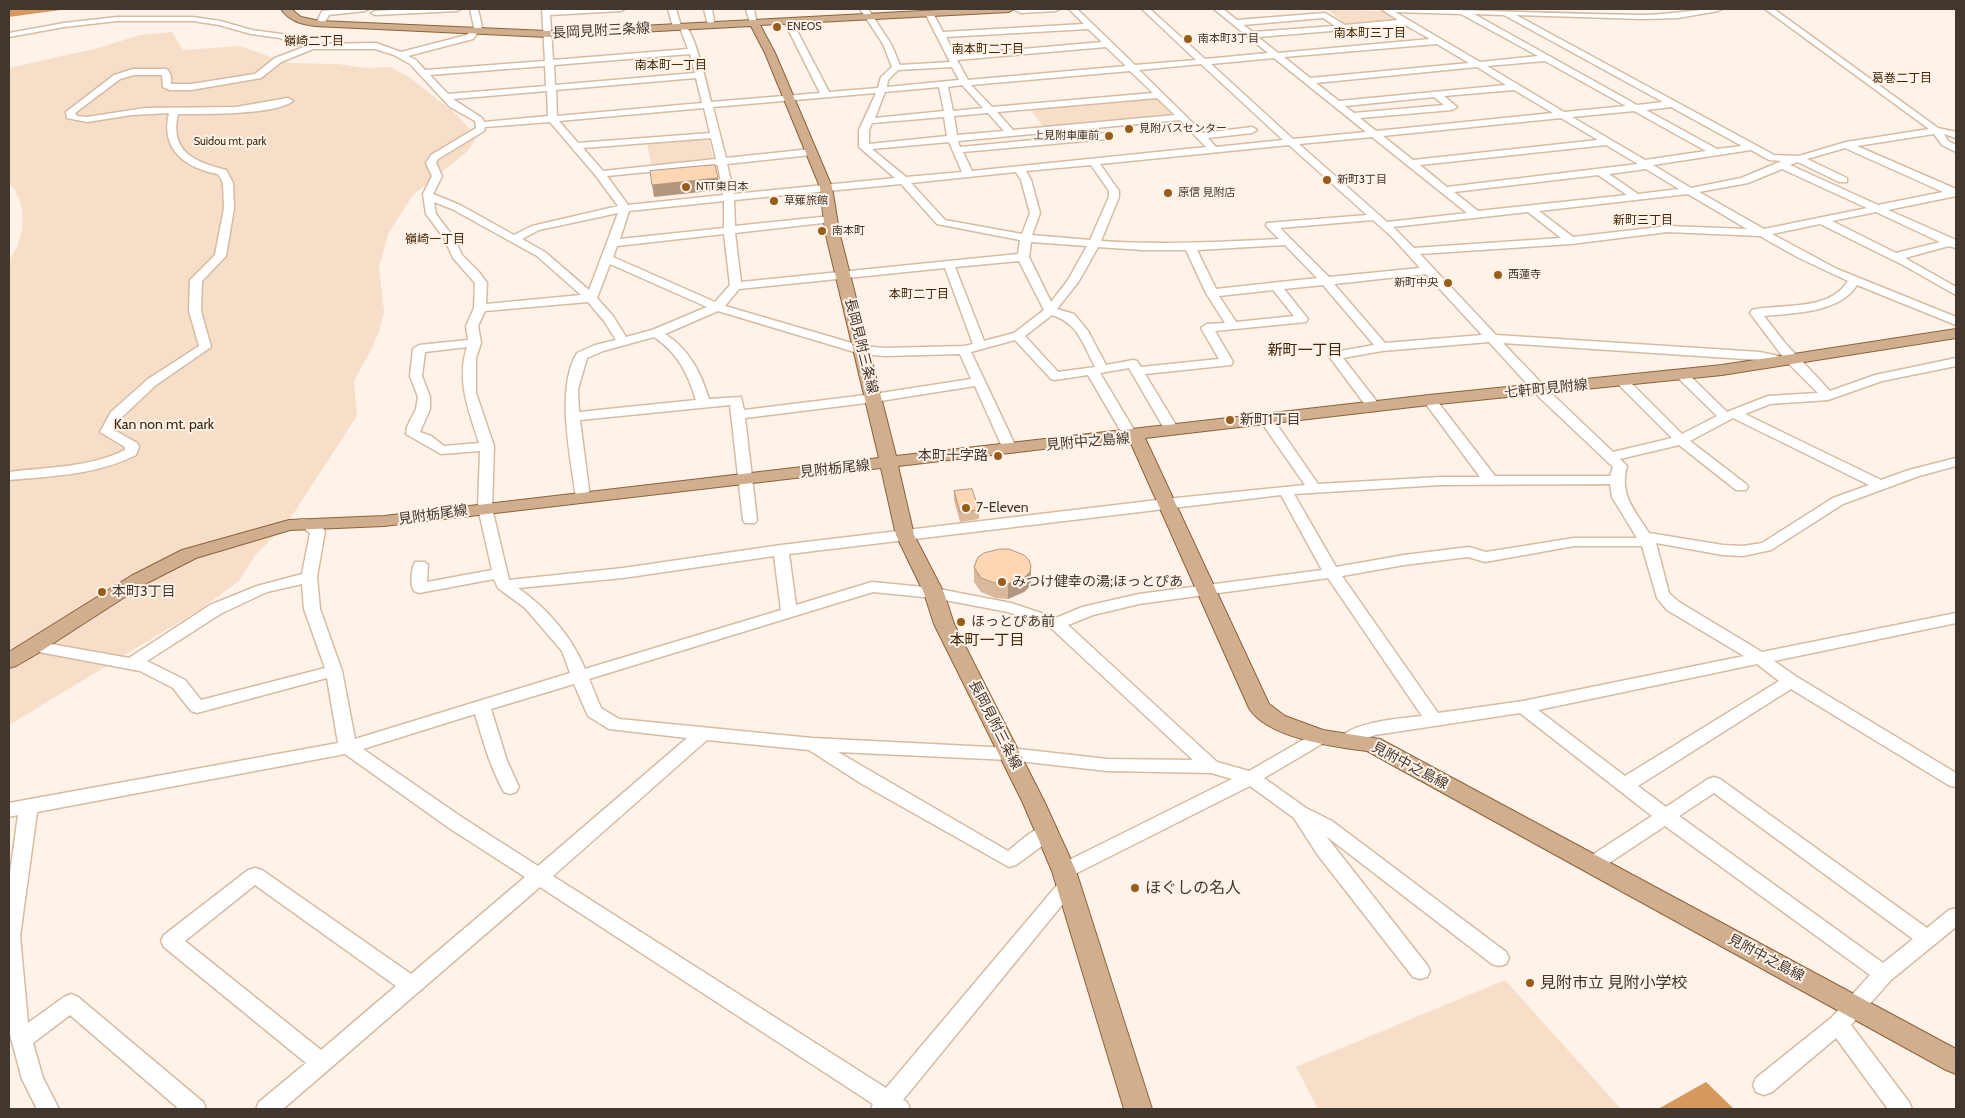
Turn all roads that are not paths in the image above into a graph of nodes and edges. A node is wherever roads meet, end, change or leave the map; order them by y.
1 (286, 9) edge
2 (365, 9) edge
3 (458, 9) edge
4 (474, 9) edge
5 (621, 9) edge
6 (672, 9) edge
7 (708, 9) edge
8 (750, 9) edge
9 (1009, 9) edge
10 (1017, 9) edge
11 (1056, 9) edge
12 (1073, 9) edge
13 (1146, 9) edge
14 (1218, 9) edge
15 (1376, 9) edge
16 (1385, 9) edge
17 (1718, 9) edge
18 (1769, 9) edge
19 (1460, 10) edge
20 (374, 11) edge
21 (546, 11) edge
22 (1503, 12) junction
23 (866, 13) edge
24 (929, 13) junction
25 (788, 21) junction
26 (1407, 22) junction
27 (754, 23) junction
28 (1236, 23) junction
29 (322, 24) junction
30 (712, 25) junction
31 (372, 26) junction
32 (1090, 26) junction
33 (680, 27) junction
34 (1343, 27) junction
35 (475, 31) junction
36 (547, 34) junction
37 (9, 35) edge
38 (941, 35) junction
39 (1252, 35) junction
40 (1439, 41) junction
41 (1109, 44) junction
42 (309, 45) junction
43 (693, 52) junction
44 (1582, 54) junction
45 (400, 55) junction
46 (1275, 56) junction
47 (1547, 58) junction
48 (953, 61) junction
49 (1202, 62) junction
50 (549, 63) junction
51 (1478, 64) junction
52 (896, 68) junction
53 (1133, 68) junction
54 (424, 73) junction
55 (700, 75) junction
56 (1307, 81) junction
57 (965, 83) junction
58 (943, 85) junction
59 (1515, 87) junction
60 (550, 89) junction
61 (882, 90) junction
62 (1435, 94) junction
63 (826, 95) junction
64 (1158, 95) junction
65 (446, 97) junction
66 (788, 98) junction
67 (288, 101) dead end
68 (1335, 104) junction
69 (1674, 104) junction
70 (708, 105) junction
71 (1636, 108) junction
72 (174, 110) junction
73 (988, 110) junction
74 (948, 114) junction
75 (1562, 115) junction
76 (1352, 116) junction
77 (1182, 117) junction
78 (553, 120) junction
79 (868, 121) junction
80 (481, 124) junction
81 (1098, 125) junction
82 (1252, 130) dead end
83 (1938, 130) junction
84 (1010, 133) junction
85 (1373, 133) junction
86 (715, 135) junction
87 (1956, 135) edge
88 (1200, 136) junction
89 (952, 139) junction
90 (1290, 141) junction
91 (1608, 142) junction
92 (1846, 145) junction
93 (577, 146) junction
94 (864, 147) junction
95 (1116, 147) junction
96 (1753, 147) junction
97 (1213, 149) junction
98 (1956, 149) edge
99 (958, 150) junction
100 (811, 152) junction
101 (1717, 153) junction
102 (1796, 159) junction
103 (1093, 161) junction
104 (722, 162) junction
105 (1410, 163) junction
106 (1646, 164) junction
107 (1782, 165) junction
108 (1019, 168) junction
109 (1600, 172) junction
110 (968, 173) junction
111 (600, 174) junction
112 (902, 180) junction
113 (1843, 180) dead end
114 (826, 187) junction
115 (1444, 190) junction
116 (1690, 190) junction
117 (1955, 193) edge
118 (429, 196) junction
119 (1635, 196) junction
120 (729, 197) junction
121 (625, 208) junction
122 (1529, 208) junction
123 (1876, 210) junction
124 (1474, 214) junction
125 (1377, 217) junction
126 (831, 219) junction
127 (1823, 221) junction
128 (1385, 225) junction
129 (730, 231) junction
130 (1762, 233) junction
131 (513, 238) junction
132 (1026, 238) junction
133 (1571, 241) junction
134 (1287, 242) junction
135 (613, 243) junction
136 (1954, 243) edge
137 (1094, 244) junction
138 (1190, 248) junction
139 (1412, 251) junction
140 (1023, 257) junction
141 (1895, 257) junction
142 (607, 259) junction
143 (949, 265) junction
144 (1430, 270) junction
145 (844, 276) junction
146 (1855, 280) junction
147 (1327, 282) junction
148 (736, 286) junction
149 (1278, 287) junction
150 (1956, 292) edge
151 (1212, 293) junction
152 (591, 298) junction
153 (717, 307) junction
154 (480, 308) junction
155 (1050, 311) junction
156 (1956, 321) edge
157 (1233, 326) junction
158 (656, 333) junction
159 (1956, 333) edge
160 (1018, 336) junction
161 (1490, 338) junction
162 (623, 342) junction
163 (475, 344) junction
164 (980, 346) junction
165 (1382, 347) junction
166 (861, 350) junction
167 (964, 350) junction
168 (1789, 360) junction
169 (1956, 362) edge
170 (1097, 370) junction
171 (1137, 371) junction
172 (1681, 374) junction
173 (1622, 381) junction
174 (978, 382) junction
175 (1539, 390) junction
176 (1828, 396) junction
177 (874, 398) junction
178 (1428, 400) junction
179 (703, 402) junction
180 (1374, 406) junction
181 (737, 415) junction
182 (1730, 415) junction
183 (573, 417) junction
184 (1266, 419) junction
185 (1172, 430) junction
186 (1132, 435) junction
187 (1681, 440) junction
188 (487, 446) junction
189 (1010, 449) junction
190 (1610, 457) junction
191 (1956, 462) edge
192 (889, 463) junction
193 (9, 476) edge
194 (745, 479) junction
195 (1490, 480) junction
196 (1616, 480) junction
197 (1882, 486) junction
198 (1741, 487) dead end
199 (1314, 488) junction
200 (1285, 490) junction
201 (583, 498) junction
202 (1166, 503) junction
203 (485, 508) junction
204 (750, 520) dead end
205 (304, 523) junction
206 (906, 535) junction
207 (1646, 539) junction
208 (781, 550) junction
209 (420, 565) dead end
210 (1332, 573) junction
211 (309, 577) junction
212 (502, 579) junction
213 (1206, 591) junction
214 (934, 593) junction
215 (789, 612) junction
216 (1956, 618) edge
217 (1057, 624) junction
218 (31, 648) junction
219 (1760, 660) junction
220 (9, 661) edge
221 (131, 664) junction
222 (9, 669) edge
223 (334, 671) junction
224 (581, 676) junction
225 (1791, 681) junction
226 (481, 706) junction
227 (1523, 707) junction
228 (1433, 719) junction
229 (704, 734) junction
230 (1321, 737) junction
231 (1349, 739) junction
232 (812, 744) junction
233 (348, 747) junction
234 (1010, 754) junction
235 (1211, 767) junction
236 (1251, 778) junction
237 (1956, 781) edge
238 (1624, 786) junction
239 (510, 788) dead end
240 (18, 809) edge
241 (1300, 813) junction
242 (1664, 816) junction
243 (1046, 832) junction
244 (1592, 864) junction
245 (540, 876) junction
246 (1066, 878) junction
247 (1956, 916) edge
248 (1927, 939) junction
249 (1499, 958) dead end
250 (1420, 971) dead end
251 (1884, 974) junction
252 (412, 986) junction
253 (1854, 1005) junction
254 (1838, 1024) junction
255 (22, 1039) junction
256 (322, 1062) junction
257 (1956, 1062) edge
258 (1764, 1085) dead end
259 (275, 1107) edge
260 (889, 1107) edge
261 (48, 1109) edge
262 (195, 1109) edge
263 (1138, 1109) edge
264 (1901, 1109) edge

1 - 29 main road, 長岡見附三条線
2 - 29 street
3 - 20 street
4 - 35 street
5 - 21 street
6 - 33 street
7 - 30 street
8 - 27 street
9 - 24 main road
10 - 11 street
12 - 32 street
13 - 49 street
14 - 28 street
15 - 16 street
16 - 19 street
16 - 26 street
17 - 22 street
18 - 83 street
19 - 22 street
19 - 47 street
20 - 31 street
21 - 36 street
22 - 44 street
23 - 24 main road
23 - 25 main road
23 - 52 street
24 - 38 street
25 - 27 main road
25 - 63 street
26 - 34 street
26 - 40 street
27 - 30 main road, 長岡見附三条線
27 - 66 main road, 長岡見附三条線
28 - 34 street
28 - 39 street
29 - 31 main road, 長岡見附三条線
29 - 42 street
30 - 33 main road, 長岡見附三条線
31 - 35 main road, 長岡見附三条線
32 - 38 street
32 - 41 street
33 - 36 main road, 長岡見附三条線
33 - 43 street
34 - 39 street
35 - 36 main road, 長岡見附三条線
35 - 45 street
36 - 50 street
37 - 42 street
38 - 48 street
39 - 46 street
40 - 46 street
40 - 51 street
41 - 48 street
41 - 53 street
42 - 45 street
42 - 72 street
43 - 50 street
43 - 55 street
44 - 47 street
44 - 69 street
45 - 54 street
46 - 49 street
46 - 56 street
47 - 51 street
47 - 71 street
48 - 52 street
48 - 57 street
49 - 53 street
49 - 90 street
50 - 54 street
50 - 60 street
51 - 56 street
51 - 59 street
52 - 61 street
53 - 57 street
53 - 64 street
54 - 65 street
55 - 60 street
55 - 70 street
56 - 68 street
57 - 58 street
57 - 73 street
58 - 61 street
58 - 74 street
59 - 62 street
59 - 75 street
60 - 65 street
60 - 78 street
61 - 63 street
61 - 79 street
62 - 68 street
62 - 76 street
63 - 66 street
64 - 73 street
64 - 77 street
65 - 80 street
66 - 70 street
66 - 100 main road, 長岡見附三条線
67 - 72 street
68 - 76 street
69 - 71 street
69 - 96 street
70 - 78 street
70 - 86 street
71 - 75 street
71 - 101 street
72 - 193 street
73 - 74 street
73 - 84 street
74 - 79 street
74 - 89 street
75 - 85 street
75 - 91 street
76 - 85 street
77 - 81 street
77 - 88 street
78 - 80 street
78 - 93 street
79 - 94 street
80 - 118 street
81 - 84 street
81 - 95 street
82 - 88 street
83 - 87 street
83 - 92 street
83 - 98 street
84 - 89 street
85 - 90 street
85 - 105 street
86 - 93 street
86 - 104 street
88 - 97 street
89 - 94 street
89 - 99 street
90 - 97 street
90 - 125 street
91 - 105 street
91 - 106 street
92 - 102 street
92 - 117 street
93 - 111 street
94 - 112 street
95 - 97 street
95 - 99 street
95 - 103 street
96 - 101 street
96 - 102 street
99 - 110 street
100 - 104 street
100 - 114 main road, 長岡見附三条線
101 - 106 street
102 - 107 street
102 - 113 street
103 - 108 street
103 - 137 street
104 - 111 street
104 - 120 street
105 - 115 street
106 - 109 street
106 - 116 street
107 - 116 street
107 - 123 street
108 - 110 street
108 - 132 street
109 - 115 street
109 - 119 street
110 - 112 street
111 - 121 street
112 - 114 street
112 - 132 street
114 - 120 street
114 - 126 main road, 長岡見附三条線
115 - 124 street
116 - 119 street
116 - 130 street
117 - 123 street
118 - 131 street
118 - 154 street
119 - 122 street
120 - 121 street
120 - 129 street
121 - 131 street
121 - 135 street
122 - 124 street
122 - 133 street
123 - 127 street
123 - 136 street
124 - 128 street
125 - 128 street
125 - 134 street
126 - 129 street
126 - 145 main road, 長岡見附三条線
127 - 130 street
127 - 141 street
128 - 139 street
129 - 135 street
129 - 148 street
130 - 133 street
130 - 146 street
131 - 152 street
132 - 137 street
132 - 140 street
133 - 139 street
134 - 138 street
134 - 147 street
135 - 142 street
136 - 141 street
137 - 138 street
137 - 155 street
138 - 151 street
139 - 144 street
140 - 143 street
140 - 155 street
141 - 150 street
142 - 152 street
142 - 153 street
143 - 145 street
143 - 164 street
144 - 147 street
144 - 161 street
145 - 148 street
145 - 166 main road, 長岡見附三条線
146 - 156 street
146 - 168 street
147 - 149 street
147 - 165 street
148 - 153 street
149 - 151 street
149 - 157 street
151 - 157 street
152 - 154 street
152 - 162 street
153 - 158 street
153 - 166 street
154 - 163 street
155 - 160 street
155 - 170 street
157 - 171 street
158 - 162 street
158 - 179 street
159 - 168 main road, 七軒町見附線
160 - 164 street
160 - 170 street
161 - 165 street
161 - 168 street
161 - 175 street
162 - 183 street
163 - 188 street
163 - 188 street
164 - 167 street
165 - 180 street
166 - 167 street
166 - 177 main road, 長岡見附三条線
167 - 174 street
168 - 172 main road, 七軒町見附線
168 - 176 street
169 - 176 street
170 - 171 street
170 - 186 street
171 - 185 street
172 - 173 main road, 七軒町見附線
172 - 182 street
173 - 175 main road, 七軒町見附線
173 - 187 street
174 - 177 street
174 - 189 street
175 - 178 main road, 七軒町見附線
175 - 190 street
176 - 182 street
177 - 181 street
177 - 192 main road, 長岡見附三条線
178 - 180 main road, 七軒町見附線
178 - 195 street
179 - 181 street
179 - 183 street
180 - 184 main road, 七軒町見附線
181 - 194 street
182 - 187 street
182 - 197 street
183 - 201 street
184 - 185 main road, 七軒町見附線
184 - 199 street
185 - 186 main road, 七軒町見附線
186 - 189 main road, 見附中之島線
186 - 202 main road, 見附中之島線
187 - 190 street
187 - 198 street
188 - 203 street
189 - 192 main road, 見附中之島線
190 - 196 street
191 - 197 street
192 - 194 main road, 見附栃尾線
192 - 206 main road, 長岡見附三条線
194 - 201 main road, 見附栃尾線
194 - 204 street
195 - 196 street
195 - 199 street
196 - 207 street
197 - 207 street
199 - 200 street
200 - 202 street
200 - 210 street
201 - 203 main road, 見附栃尾線
202 - 206 street
202 - 213 main road, 見附中之島線
203 - 205 main road, 見附栃尾線
203 - 212 street
205 - 211 street
205 - 218 main road, 見附栃尾線
206 - 208 street
206 - 214 main road, 長岡見附三条線
207 - 210 street
207 - 219 street
208 - 212 street
208 - 215 street
209 - 212 street
210 - 213 street
210 - 228 street
211 - 221 street
211 - 223 street
212 - 224 street
213 - 217 street
213 - 230 main road, 見附中之島線
214 - 215 street
214 - 217 street
214 - 234 main road, 長岡見附三条線
215 - 224 street
216 - 219 street
217 - 235 street
218 - 220 main road, 見附栃尾線
218 - 221 street
218 - 222 street
219 - 225 street
219 - 227 street
221 - 223 street
223 - 233 street
224 - 226 street
224 - 229 street
225 - 237 street
225 - 238 street
226 - 233 street
226 - 239 street
227 - 228 street
227 - 238 street
228 - 231 street
229 - 232 street
229 - 245 street
230 - 231 main road, 見附中之島線
230 - 236 street
231 - 244 main road, 見附中之島線
232 - 234 street
232 - 243 street
233 - 240 street
233 - 245 street
234 - 235 street
234 - 243 main road, 長岡見附三条線
235 - 236 street
236 - 241 street
236 - 246 street
238 - 242 street
240 - 255 street
241 - 249 street
241 - 250 street
242 - 244 street
242 - 248 street
242 - 251 street
243 - 246 main road, 長岡見附三条線
244 - 253 main road, 見附中之島線
245 - 252 street
245 - 260 street
246 - 260 street
246 - 263 main road, 長岡見附三条線
247 - 248 street
248 - 251 street
251 - 253 street
252 - 256 street
252 - 256 street
253 - 254 street
253 - 257 main road, 見附中之島線
254 - 258 street
254 - 264 street
255 - 261 street
255 - 262 street
256 - 259 street

